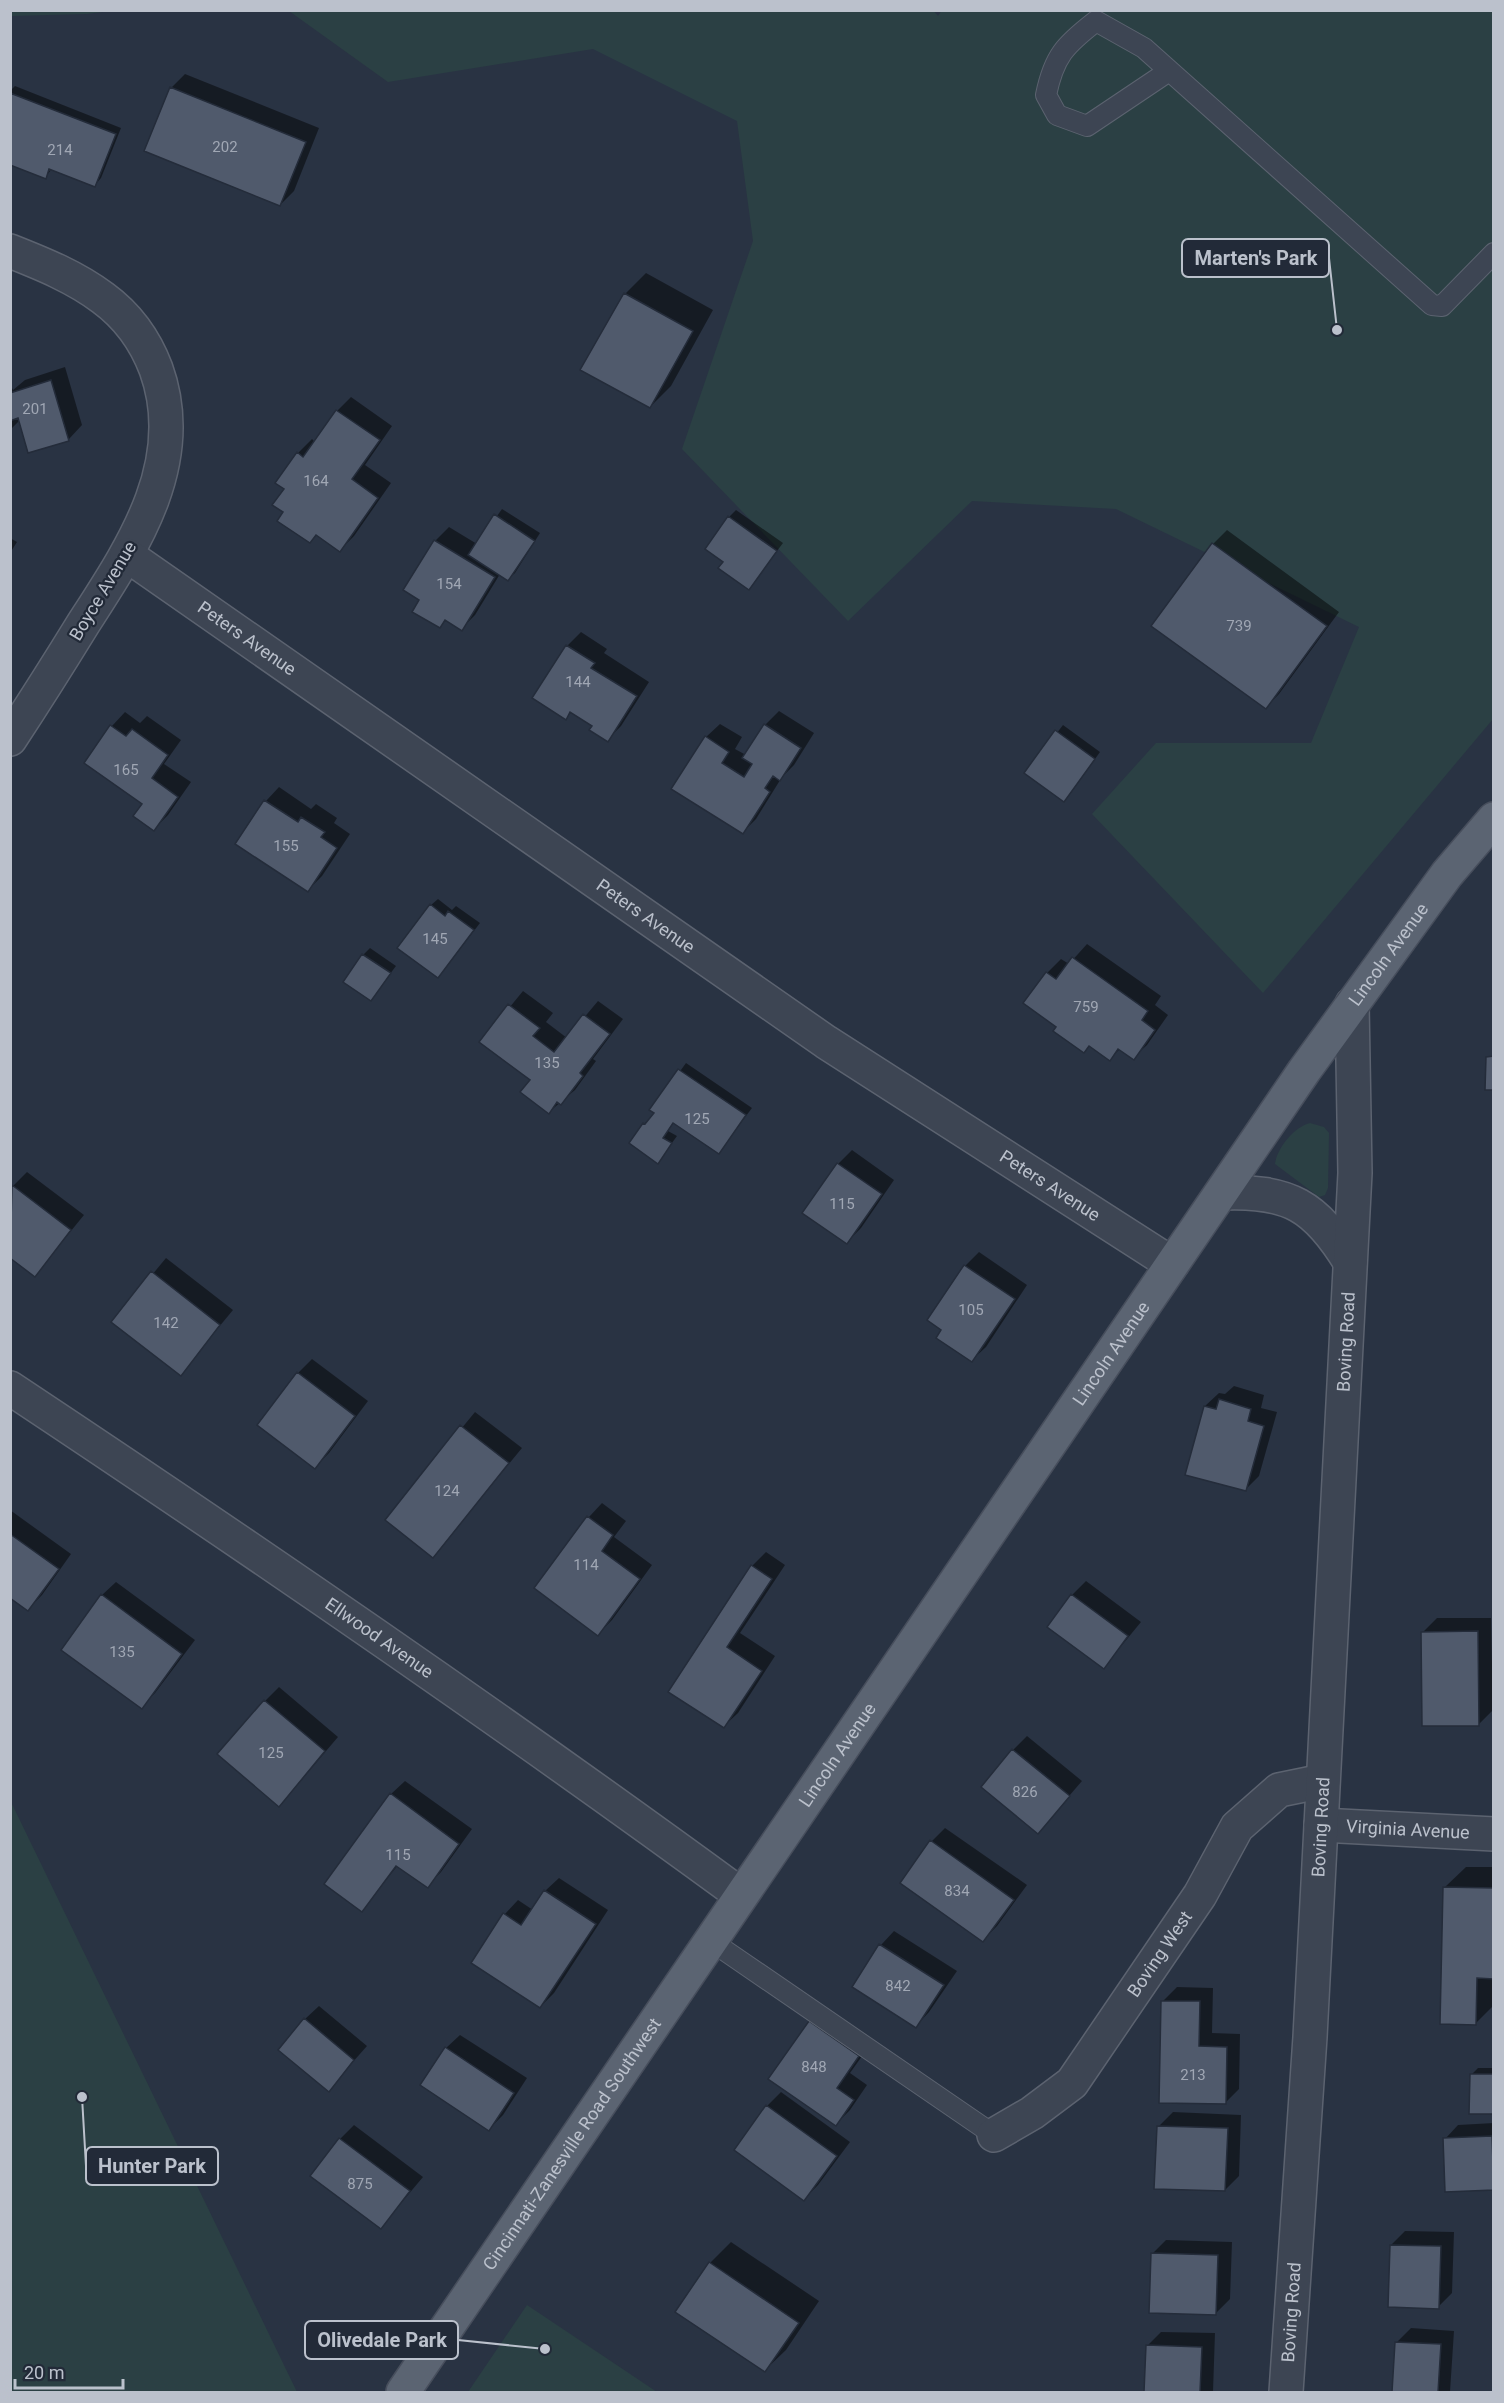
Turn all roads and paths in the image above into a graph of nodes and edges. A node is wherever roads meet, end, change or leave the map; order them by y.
1 (1169, 71) junction
2 (10, 251) edge
3 (1494, 253) edge
4 (127, 555) junction
5 (10, 739) edge
6 (1494, 819) edge
7 (1352, 1004) junction
8 (1222, 1193) junction
9 (1350, 1262) junction
10 (1172, 1263) junction
11 (10, 1388) edge
12 (1323, 1781) junction
13 (1321, 1825) junction
14 (1494, 1834) edge
15 (741, 1895) junction
16 (711, 1941) junction
17 (994, 2135) joint
18 (403, 2392) edge
19 (1286, 2392) edge

1 - 1 lane
1 - 3 lane
2 - 4 street, Boyce Avenue
4 - 5 street, Boyce Avenue
4 - 10 street, Peters Avenue
6 - 7 main road, Lincoln Avenue
7 - 8 main road, Lincoln Avenue
7 - 9 street, Boving Road
8 - 9 street
8 - 10 main road, Lincoln Avenue
9 - 12 street, Boving Road
10 - 15 main road, Lincoln Avenue
11 - 15 street, Ellwood Avenue
12 - 13 street, Boving Road
12 - 17 street, Boving West
13 - 14 street, Virginia Avenue
13 - 19 street, Boving Road
15 - 16 main road, Cincinnati-Zanesville Road Southwest
16 - 17 lane
16 - 18 main road, Cincinnati-Zanesville Road Southwest

